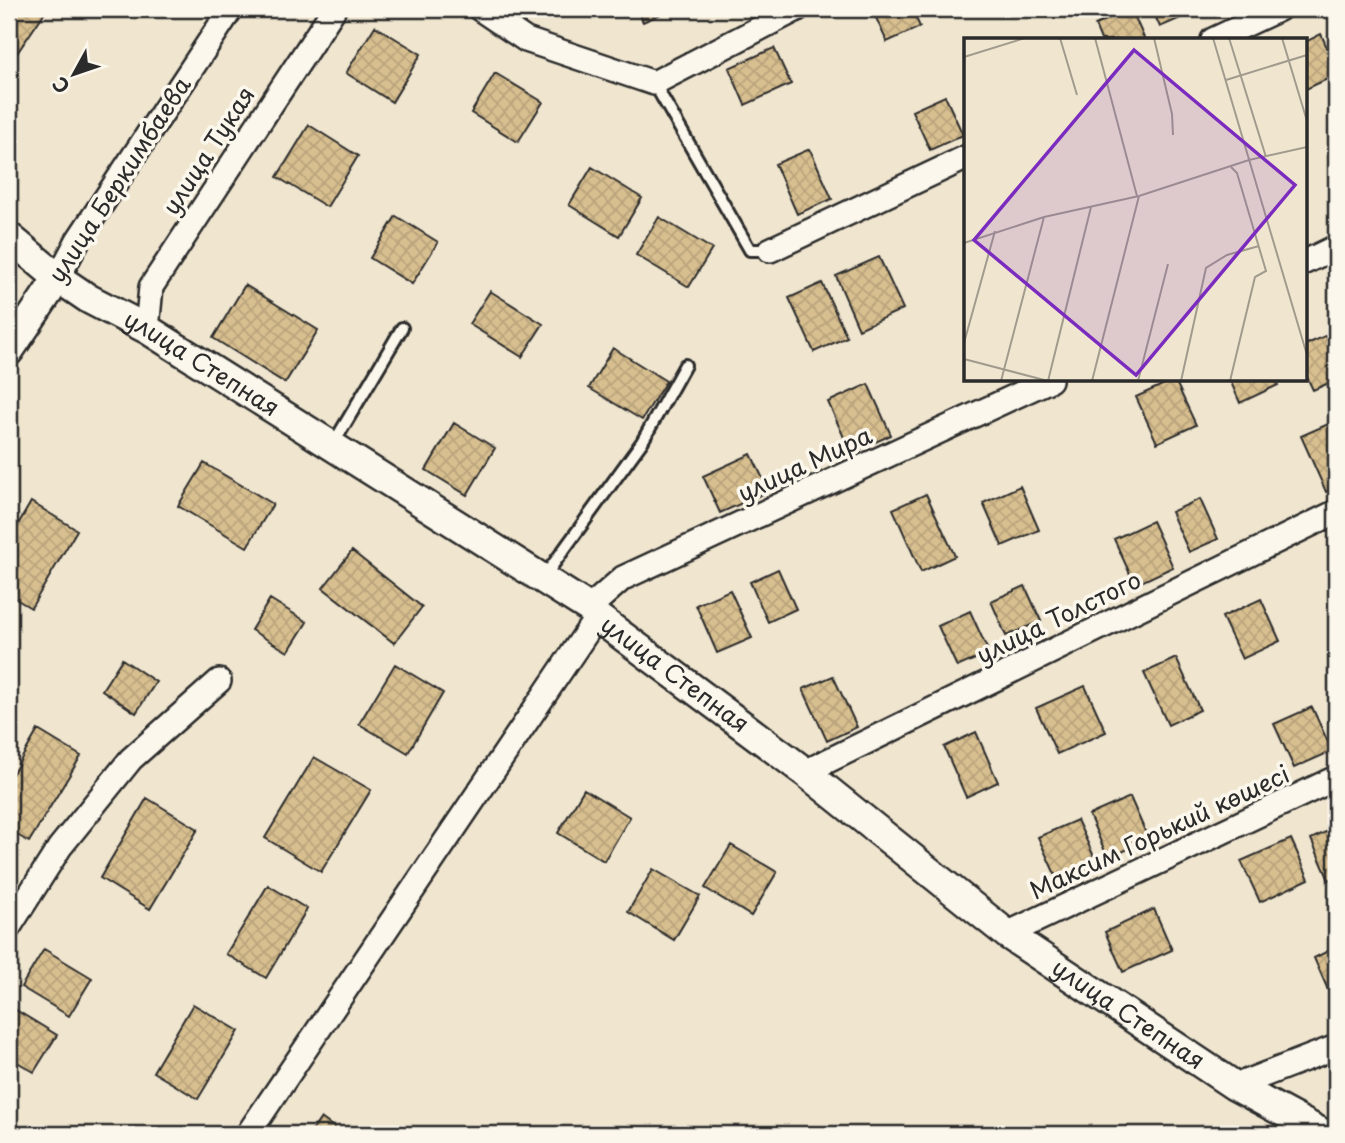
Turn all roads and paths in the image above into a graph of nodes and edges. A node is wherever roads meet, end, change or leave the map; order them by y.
1 (232, 9) edge
2 (334, 9) edge
3 (480, 9) edge
4 (797, 9) edge
5 (1279, 9) edge
6 (1217, 38) edge
7 (654, 83) junction
8 (964, 158) edge
9 (9, 237) edge
10 (1336, 247) edge
11 (770, 250) joint
12 (1306, 262) edge
13 (58, 278) junction
14 (402, 328) dead end
15 (147, 329) junction
16 (9, 351) edge
17 (685, 365) dead end
18 (1047, 382) edge
19 (332, 446) junction
20 (1336, 512) edge
21 (542, 579) junction
22 (593, 613) junction
23 (219, 681) dead end
24 (804, 772) junction
25 (1336, 778) edge
26 (9, 927) edge
27 (1007, 934) junction
28 (1336, 1047) edge
29 (1235, 1086) junction
30 (248, 1134) edge
31 (1324, 1134) edge

1 - 13 street, улица Беркимбаева
2 - 15 street, улица Тукая
3 - 7 street
4 - 7 street
5 - 6 street
7 - 11 lane
8 - 11 street
9 - 13 street, улица Степная
10 - 12 street
13 - 15 street, улица Степная
13 - 16 street, улица Беркимбаева
14 - 19 lane
15 - 19 street, улица Степная
17 - 21 lane
18 - 22 street, улица Мира
19 - 21 street, улица Степная
20 - 24 street, улица Толстого
21 - 22 street, улица Степная
22 - 24 street, улица Степная
22 - 30 street, улица Мира
23 - 26 street
24 - 27 street, улица Степная
25 - 27 street, Максим Горький көшесі
27 - 29 street, улица Степная
28 - 29 street
29 - 31 street, улица Степная

